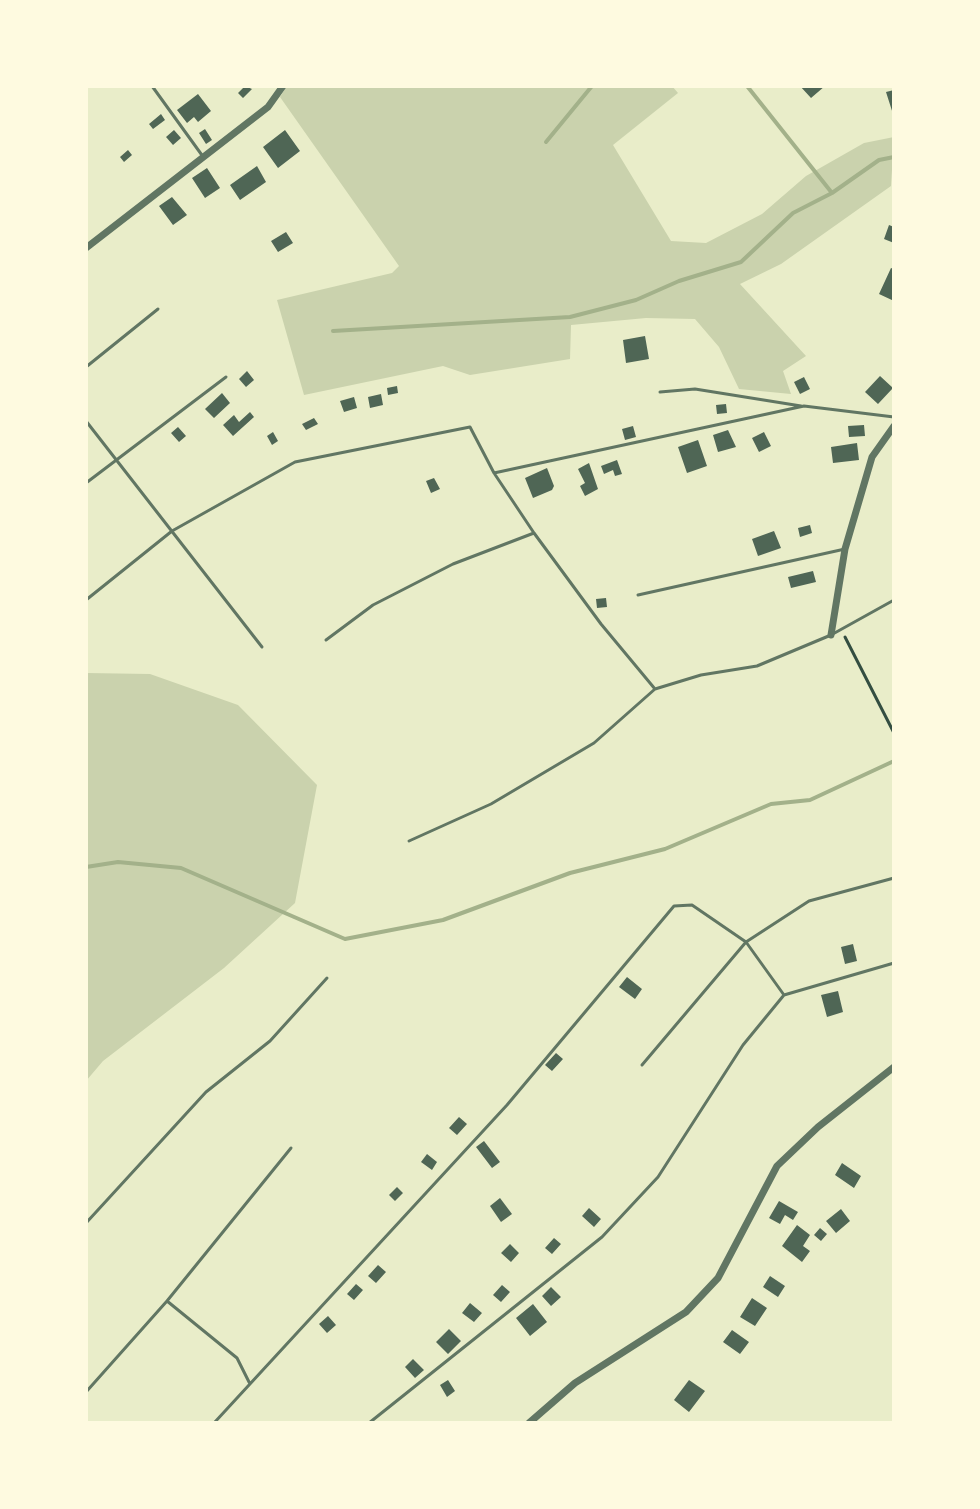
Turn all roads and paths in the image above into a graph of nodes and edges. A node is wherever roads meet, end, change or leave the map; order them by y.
1 (152, 86) edge
2 (283, 86) edge
3 (205, 158) junction
4 (86, 248) edge
5 (158, 309) dead end
6 (86, 367) edge
7 (226, 377) dead end
8 (660, 392) dead end
9 (804, 406) junction
10 (894, 417) edge
11 (86, 421) edge
12 (894, 426) edge
13 (117, 460) junction
14 (494, 473) junction
15 (86, 483) edge
16 (172, 531) junction
17 (534, 533) junction
18 (845, 549) junction
19 (638, 595) dead end
20 (86, 600) edge
21 (894, 600) edge
22 (841, 629) junction
23 (831, 635) junction
24 (326, 640) dead end
25 (262, 647) dead end
26 (655, 689) junction
27 (894, 733) edge
28 (409, 841) dead end
29 (894, 878) edge
30 (746, 942) junction
31 (894, 963) edge
32 (327, 978) dead end
33 (784, 995) junction
34 (642, 1065) dead end
35 (894, 1067) edge
36 (291, 1148) dead end
37 (86, 1223) edge
38 (167, 1301) junction
39 (249, 1383) junction
40 (86, 1392) edge
41 (214, 1423) edge
42 (369, 1423) edge
43 (529, 1423) edge

1 - 3 lane
2 - 3 street
3 - 4 street
5 - 6 lane
7 - 13 lane
8 - 9 lane
9 - 10 lane
9 - 14 lane
11 - 13 lane
12 - 18 street
13 - 15 lane
13 - 16 lane
14 - 16 lane
14 - 17 lane
16 - 20 lane
16 - 25 lane
17 - 24 lane
17 - 26 lane
18 - 19 lane
18 - 23 street
21 - 22 lane
22 - 23 lane
22 - 27 path
23 - 26 lane
26 - 28 lane
29 - 30 lane
30 - 33 lane
30 - 34 lane
30 - 39 lane
31 - 33 lane
32 - 37 lane
33 - 42 lane
35 - 43 street
36 - 38 lane
38 - 39 lane
38 - 40 lane
39 - 41 lane

